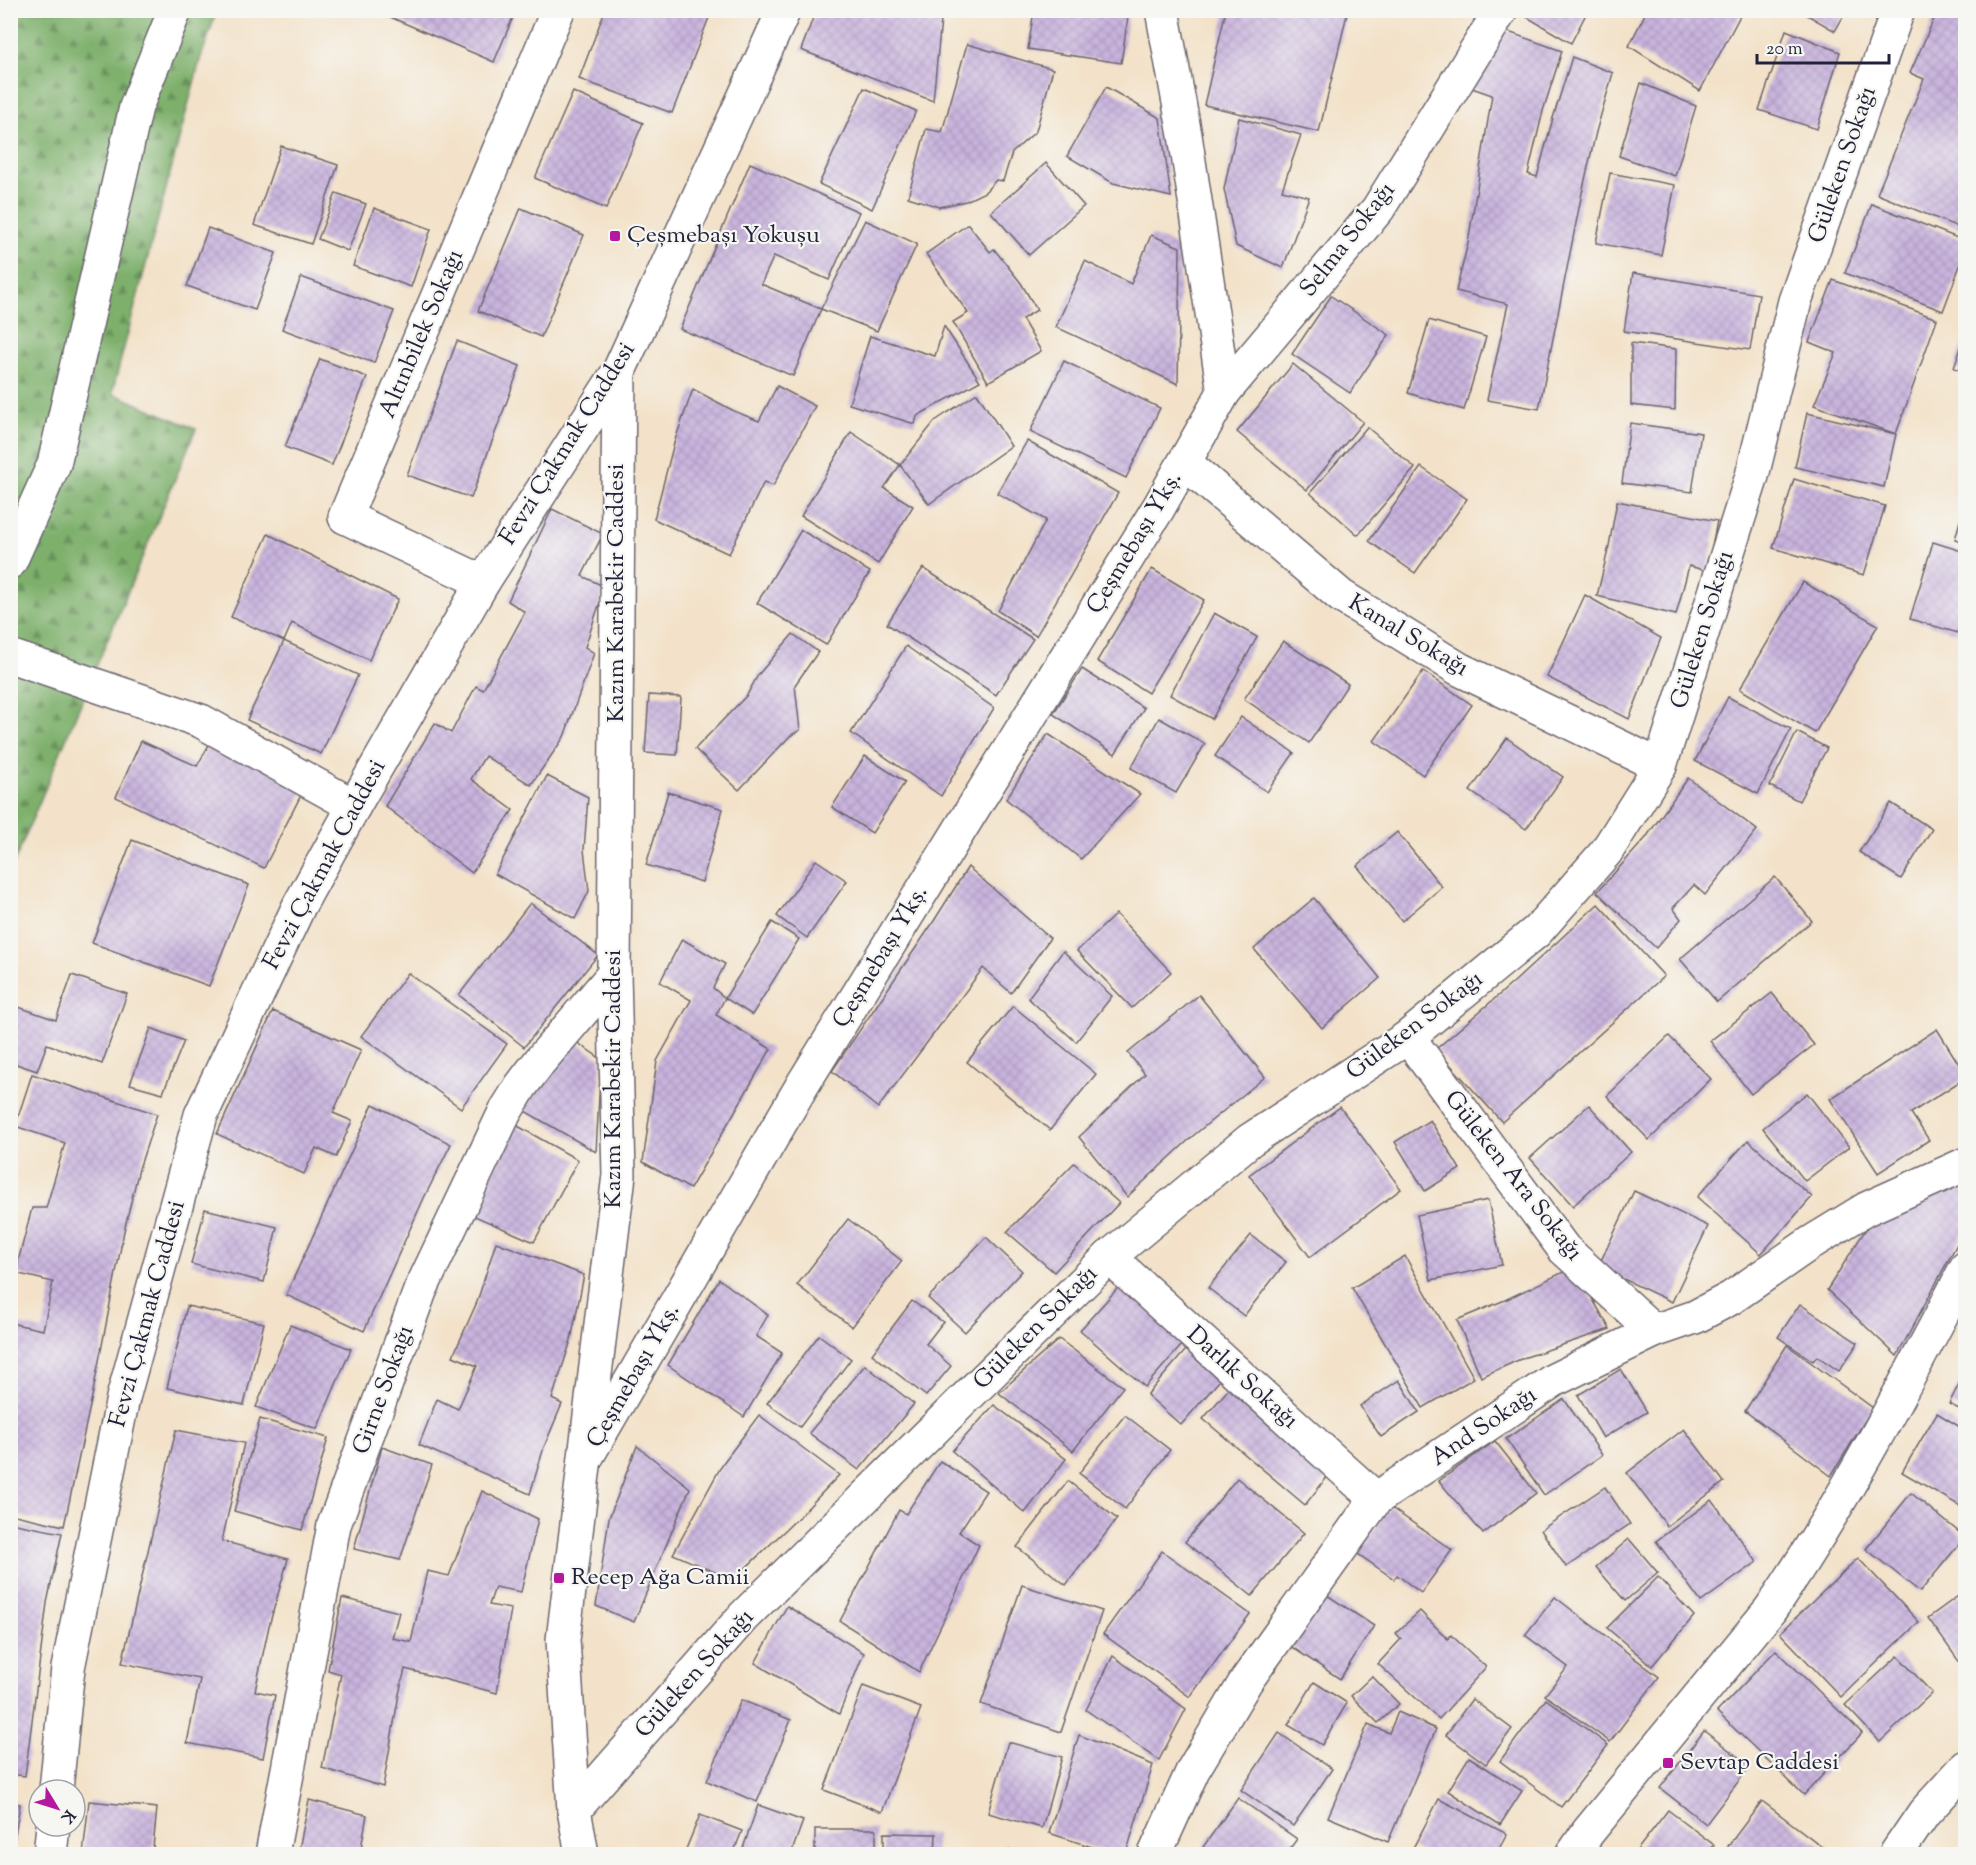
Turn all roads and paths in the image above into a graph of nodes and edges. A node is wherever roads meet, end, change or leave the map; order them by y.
1 (175, 10) edge
2 (558, 10) edge
3 (784, 10) edge
4 (1162, 10) edge
5 (1502, 10) edge
6 (1898, 10) edge
7 (619, 370) junction
8 (1224, 392) junction
9 (1185, 463) junction
10 (10, 562) edge
11 (483, 582) junction
12 (10, 656) edge
13 (1660, 766) junction
14 (354, 806) junction
15 (614, 974) junction
16 (1408, 1037) junction
17 (1965, 1164) edge
18 (1109, 1257) junction
19 (1965, 1268) edge
20 (1654, 1331) junction
21 (586, 1458) junction
22 (1376, 1499) junction
23 (1965, 1767) edge
24 (57, 1778) edge
25 (574, 1810) junction
26 (52, 1838) edge
27 (50, 1854) edge
28 (272, 1854) edge
29 (582, 1854) edge
30 (1155, 1854) edge
31 (1573, 1854) edge
32 (1896, 1854) edge

1 - 10 street
2 - 11 street, Altınbilek Sokağı
3 - 7 street, Fevzi Çakmak Caddesi
4 - 8 street
5 - 8 street, Selma Sokağı
6 - 13 street, Güleken Sokağı
7 - 11 street, Fevzi Çakmak Caddesi
7 - 15 street, Kazım Karabekir Caddesi
8 - 9 street, Selma Sokağı
9 - 13 street, Kanal Sokağı
9 - 21 street, Çeşmebaşı Ykş.
11 - 14 street, Fevzi Çakmak Caddesi
12 - 14 street
13 - 16 street, Güleken Sokağı
14 - 24 street, Fevzi Çakmak Caddesi
15 - 21 street, Kazım Karabekir Caddesi
15 - 28 street, Girne Sokağı
16 - 18 street, Güleken Sokağı
16 - 20 street, Güleken Ara Sokağı
17 - 20 street, And Sokağı
18 - 22 street, Darlık Sokağı
18 - 25 street, Güleken Sokağı
19 - 31 street
20 - 22 street, And Sokağı
21 - 25 street, Kazım Karabekir Caddesi
22 - 30 street, And Sokağı
23 - 32 street
25 - 29 street, Kazım Karabekir Caddesi
26 - 27 street

